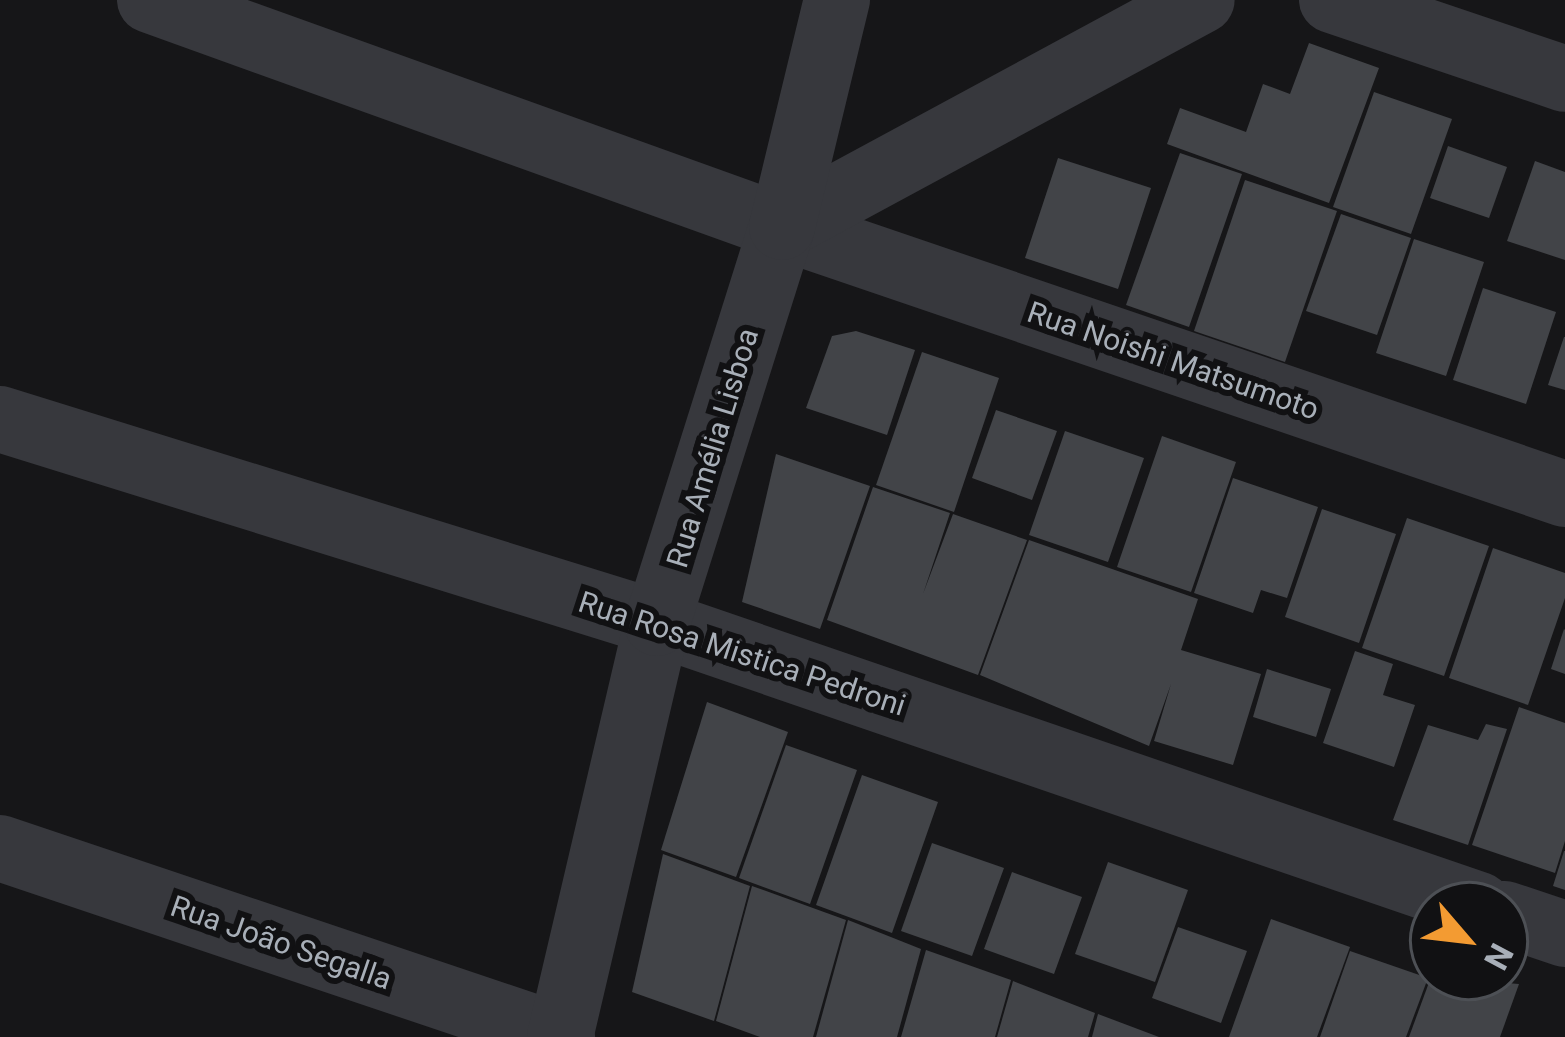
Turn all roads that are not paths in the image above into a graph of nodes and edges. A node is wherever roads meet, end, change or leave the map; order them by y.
1 (150, 0) edge
2 (837, 0) edge
3 (1201, 0) edge
4 (1332, 0) edge
5 (1565, 79) edge
6 (782, 227) junction
7 (0, 419) edge
8 (1565, 494) edge
9 (658, 623) junction
10 (0, 848) edge
11 (1409, 881) edge
12 (1529, 922) edge
13 (1565, 934) edge
14 (561, 1037) edge

1 - 6 street, Rua Noishi Matsumoto
2 - 6 street, Rua Amélia Lisboa
3 - 6 street
4 - 5 street
6 - 8 street, Rua Noishi Matsumoto
6 - 9 street, Rua Amélia Lisboa
7 - 9 street, Rua Rosa Mistica Pedroni
9 - 11 street, Rua Rosa Mistica Pedroni
9 - 14 street, Rua Amélia Lisboa
10 - 14 street, Rua João Segalla
12 - 13 street

